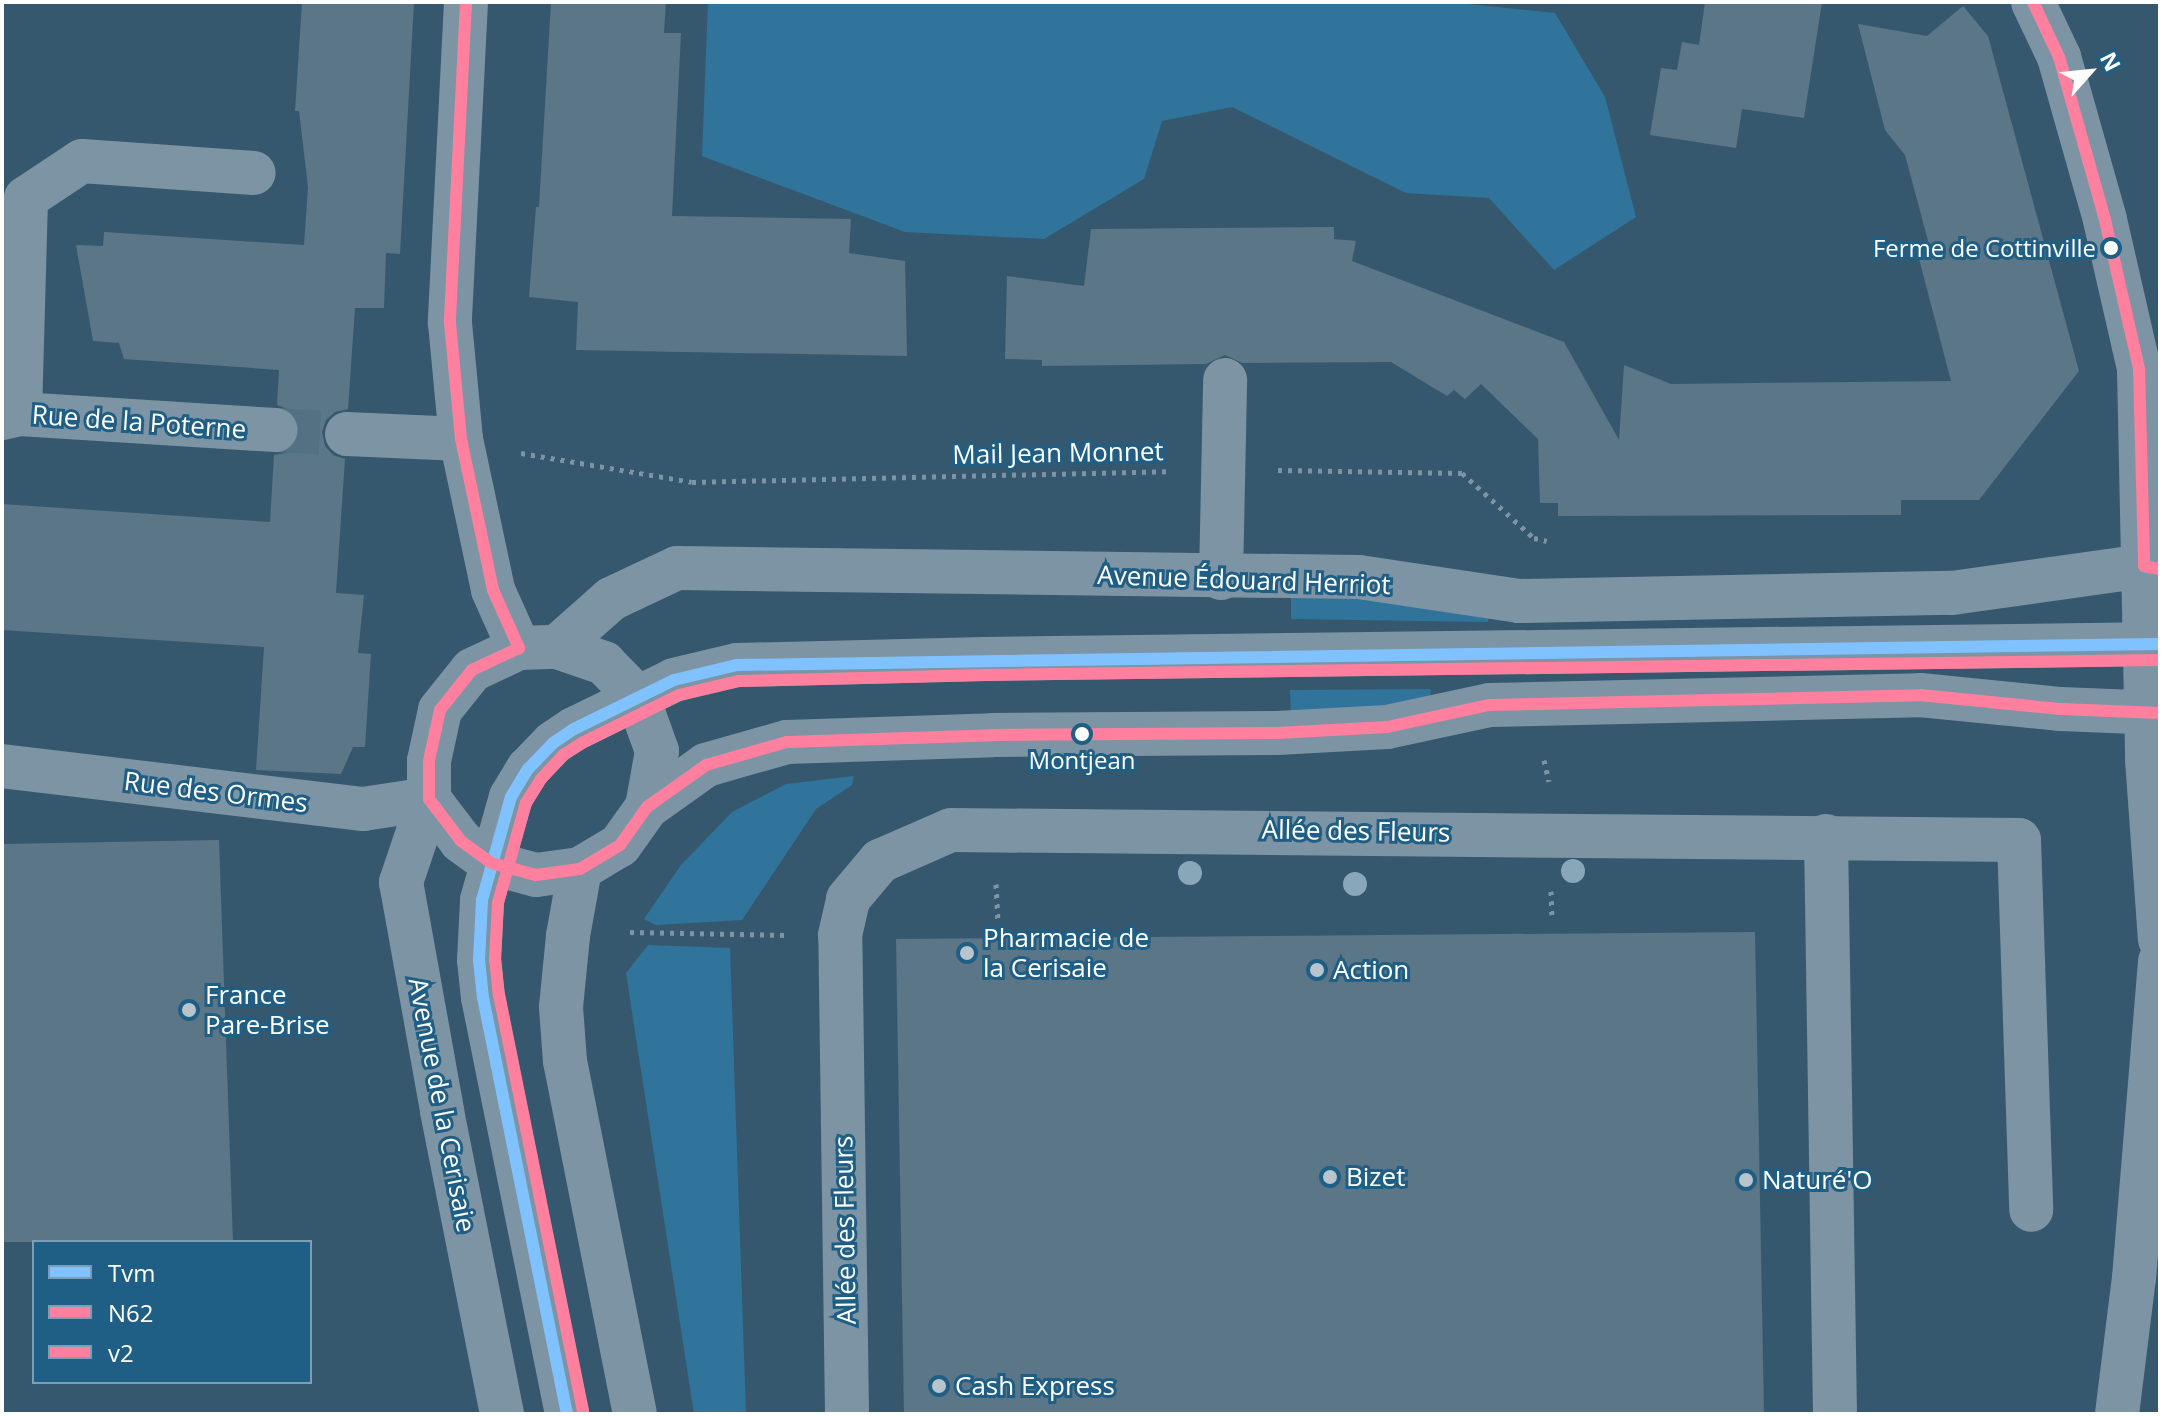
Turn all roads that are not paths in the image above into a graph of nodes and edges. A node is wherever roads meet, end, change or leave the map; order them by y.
1 (466, 2) edge
2 (2033, 2) edge
3 (254, 173) dead end
4 (1225, 380) dead end
5 (11, 416) edge
6 (276, 430) tunnel mouth
7 (347, 434) tunnel mouth
8 (461, 439) junction
9 (2152, 568) edge
10 (1221, 578) junction
11 (2154, 644) edge
12 (538, 647) junction
13 (638, 698) junction
14 (2153, 714) edge
15 (2, 766) edge
16 (429, 799) junction
17 (647, 807) junction
18 (1826, 836) junction
19 (491, 863) junction
20 (580, 869) junction
21 (2160, 940) edge
22 (2160, 961) edge
23 (2031, 1210) dead end
24 (502, 1414) edge
25 (567, 1414) edge
26 (635, 1414) edge
27 (847, 1414) edge
28 (1835, 1414) edge
29 (2117, 1414) edge

1 - 8 street
2 - 9 street
3 - 5 street
4 - 10 street
5 - 6 street, Rue de la Poterne
7 - 8 street
8 - 12 street
9 - 10 street, Avenue Édouard Herriot
9 - 11 street
10 - 12 street, Avenue Édouard Herriot
11 - 13 street
11 - 14 street
12 - 13 street
12 - 16 street, Avenue Édouard Herriot
13 - 17 street
13 - 19 street
14 - 17 street
14 - 21 street
15 - 16 street, Rue des Ormes
16 - 19 street
16 - 24 street, Avenue de la Cerisaie
17 - 20 street
18 - 23 street, Allée des Fleurs
18 - 27 street, Allée des Fleurs
18 - 28 street
19 - 20 street
19 - 25 street
20 - 26 street
22 - 29 street

